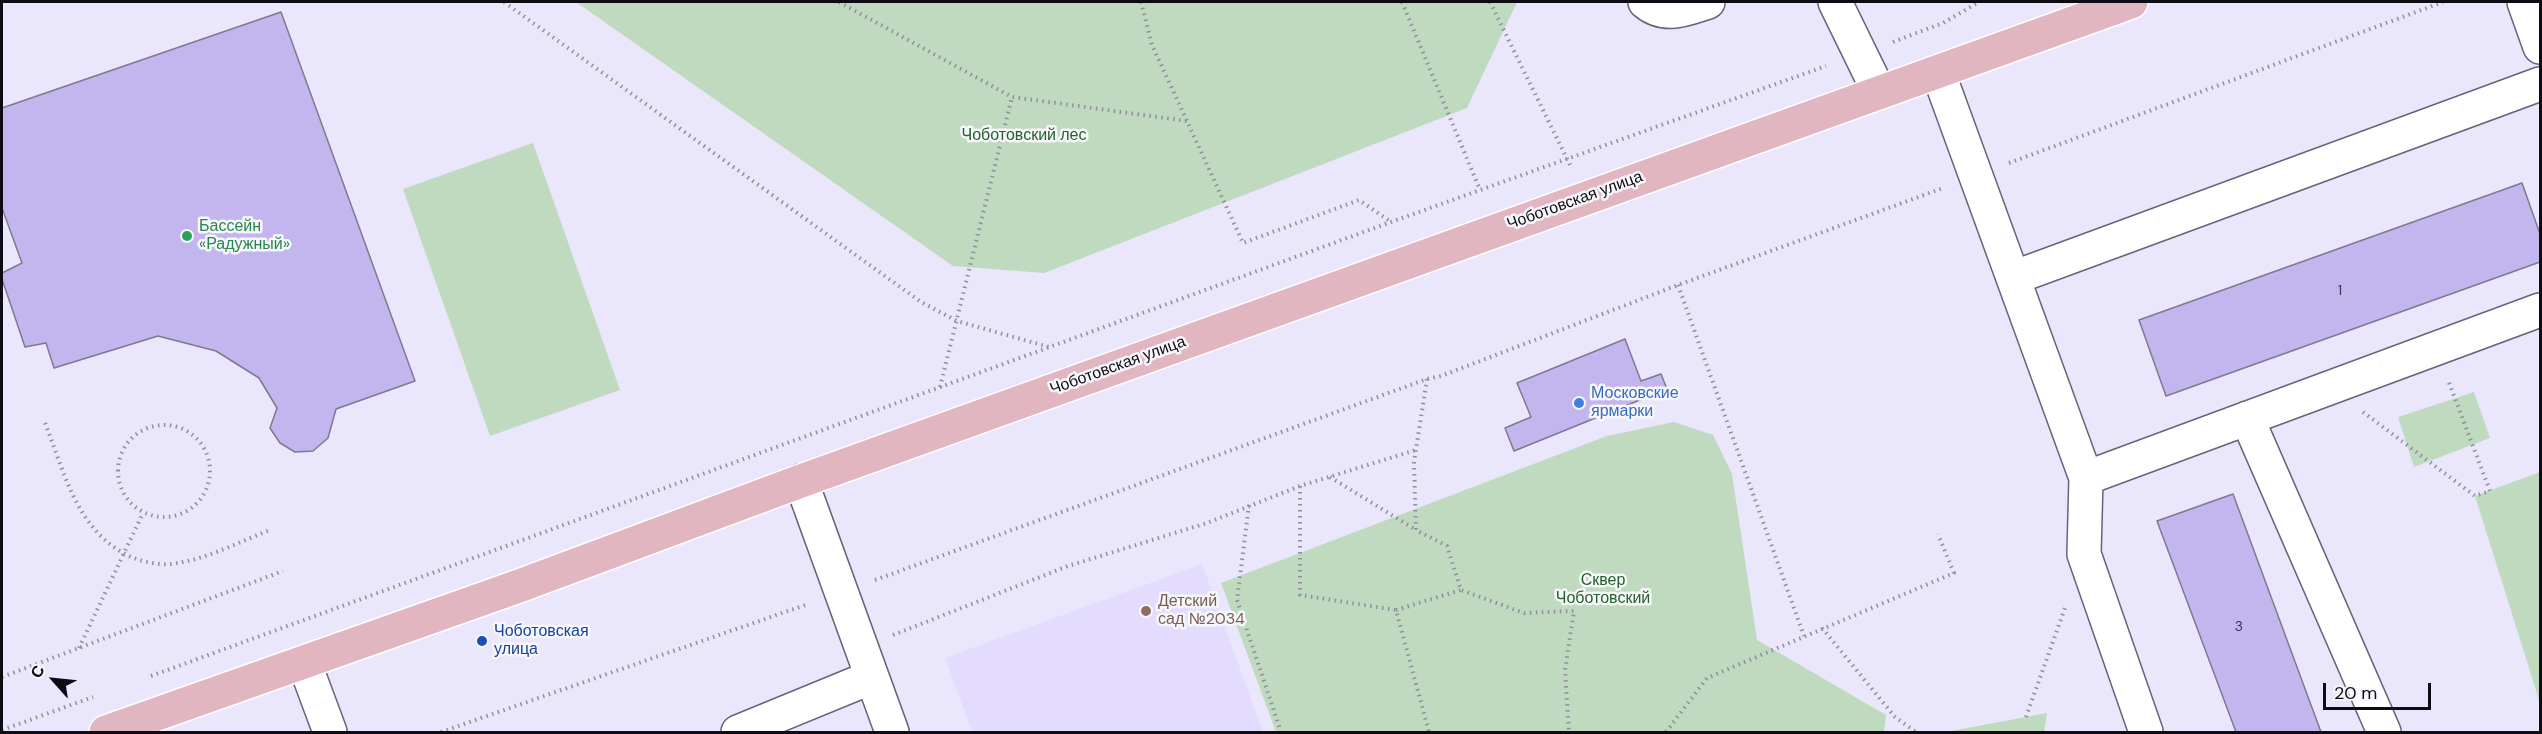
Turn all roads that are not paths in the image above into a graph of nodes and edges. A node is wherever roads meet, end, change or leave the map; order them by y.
1 (1645, 2) edge
2 (1708, 2) edge
3 (1835, 2) edge
4 (2131, 2) edge
5 (2524, 2) edge
6 (2541, 47) edge
7 (1938, 72) junction
8 (2541, 84) edge
9 (1879, 92) junction
10 (2013, 278) junction
11 (2541, 310) edge
12 (2247, 418) junction
13 (2086, 478) junction
14 (801, 481) junction
15 (304, 662) junction
16 (867, 662) junction
17 (106, 732) edge
18 (330, 732) edge
19 (738, 732) edge
20 (892, 732) edge
21 (2146, 732) edge
22 (2384, 732) edge

1 - 2 lane
3 - 9 lane
4 - 7 main road, Чоботовская улица
5 - 6 lane
7 - 9 main road, Чоботовская улица
7 - 10 lane
8 - 10 lane
9 - 14 main road, Чоботовская улица
10 - 13 lane
11 - 12 lane
12 - 13 lane
12 - 22 lane
13 - 21 lane
14 - 15 main road, Чоботовская улица
14 - 16 lane
15 - 17 main road, Чоботовская улица
15 - 18 lane
16 - 19 lane
16 - 20 lane

